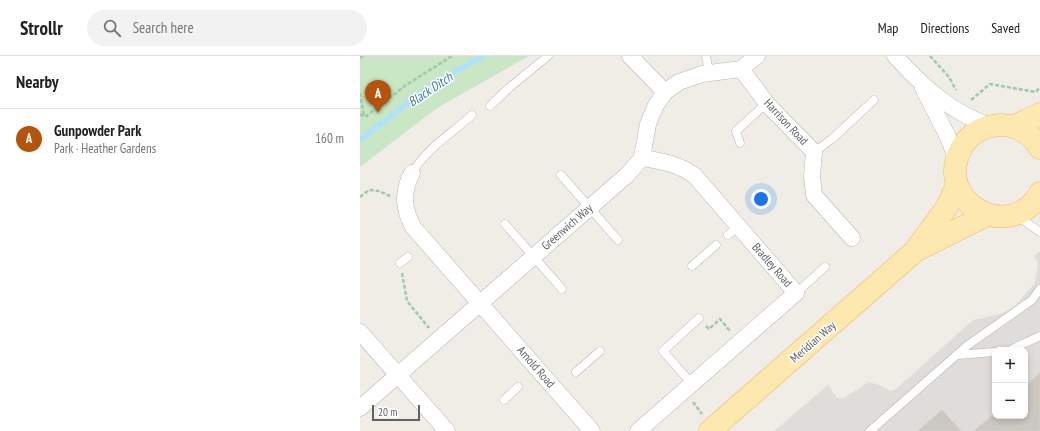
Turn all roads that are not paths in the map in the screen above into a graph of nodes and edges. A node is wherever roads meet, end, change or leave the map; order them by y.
1 (548, 56) edge
2 (630, 56) edge
3 (706, 56) edge
4 (895, 56) edge
5 (750, 60) edge
6 (709, 72) junction
7 (921, 85) junction
8 (665, 92) junction
9 (874, 100) dead end
10 (767, 103) junction
11 (490, 106) dead end
12 (1040, 114) edge
13 (472, 115) dead end
14 (990, 126) junction
15 (1013, 127) junction
16 (740, 143) dead end
17 (1040, 148) edge
18 (814, 152) junction
19 (956, 157) junction
20 (642, 158) junction
21 (412, 173) joint
22 (561, 175) dead end
23 (956, 185) junction
24 (1040, 193) edge
25 (589, 208) junction
26 (1015, 214) junction
27 (987, 215) junction
28 (505, 224) dead end
29 (1040, 232) edge
30 (852, 238) dead end
31 (618, 240) dead end
32 (716, 245) dead end
33 (914, 252) junction
34 (533, 256) junction
35 (408, 257) dead end
36 (400, 263) road end
37 (692, 266) dead end
38 (825, 267) dead end
39 (562, 289) dead end
40 (1040, 290) edge
41 (796, 292) junction
42 (479, 303) junction
43 (699, 318) road end
44 (360, 332) edge
45 (1040, 336) edge
46 (1016, 347) edge
47 (600, 351) dead end
48 (992, 352) edge
49 (957, 354) junction
50 (576, 372) dead end
51 (398, 375) junction
52 (692, 384) junction
53 (518, 387) dead end
54 (504, 400) dead end
55 (360, 408) edge
56 (447, 431) edge
57 (592, 431) edge
58 (638, 431) edge
59 (710, 431) edge
60 (870, 431) edge

1 - 11 lane
2 - 8 street
3 - 6 lane
4 - 7 street
5 - 6 street
5 - 10 street, Harrison Road
6 - 8 street
7 - 14 street
7 - 19 street
8 - 20 street
9 - 18 lane
10 - 16 lane
10 - 18 street, Harrison Road
12 - 15 main road
13 - 21 lane
14 - 15 main road
14 - 19 main road
15 - 17 main road
18 - 30 street, Harrison Road
19 - 23 main road
20 - 25 street, Greenwich Way
20 - 41 street, Bradley Road
21 - 42 street, Arnold Road
22 - 25 lane
23 - 27 main road
23 - 33 main road
24 - 26 main road
25 - 31 lane
25 - 34 street, Greenwich Way
26 - 27 main road
26 - 29 lane
27 - 33 main road
28 - 34 lane
32 - 37 lane
33 - 59 main road, Meridian Way
34 - 39 lane
34 - 42 street, Greenwich Way
35 - 36 lane
38 - 41 lane
40 - 49 lane
41 - 52 street, Bradley Road
42 - 51 street, Greenwich Way
42 - 57 street, Arnold Road
43 - 52 lane
44 - 51 street
45 - 46 lane
47 - 50 lane
48 - 49 lane
49 - 60 lane
51 - 55 street, Greenwich Way
51 - 56 street
52 - 58 street, Bradley Road
53 - 54 lane

